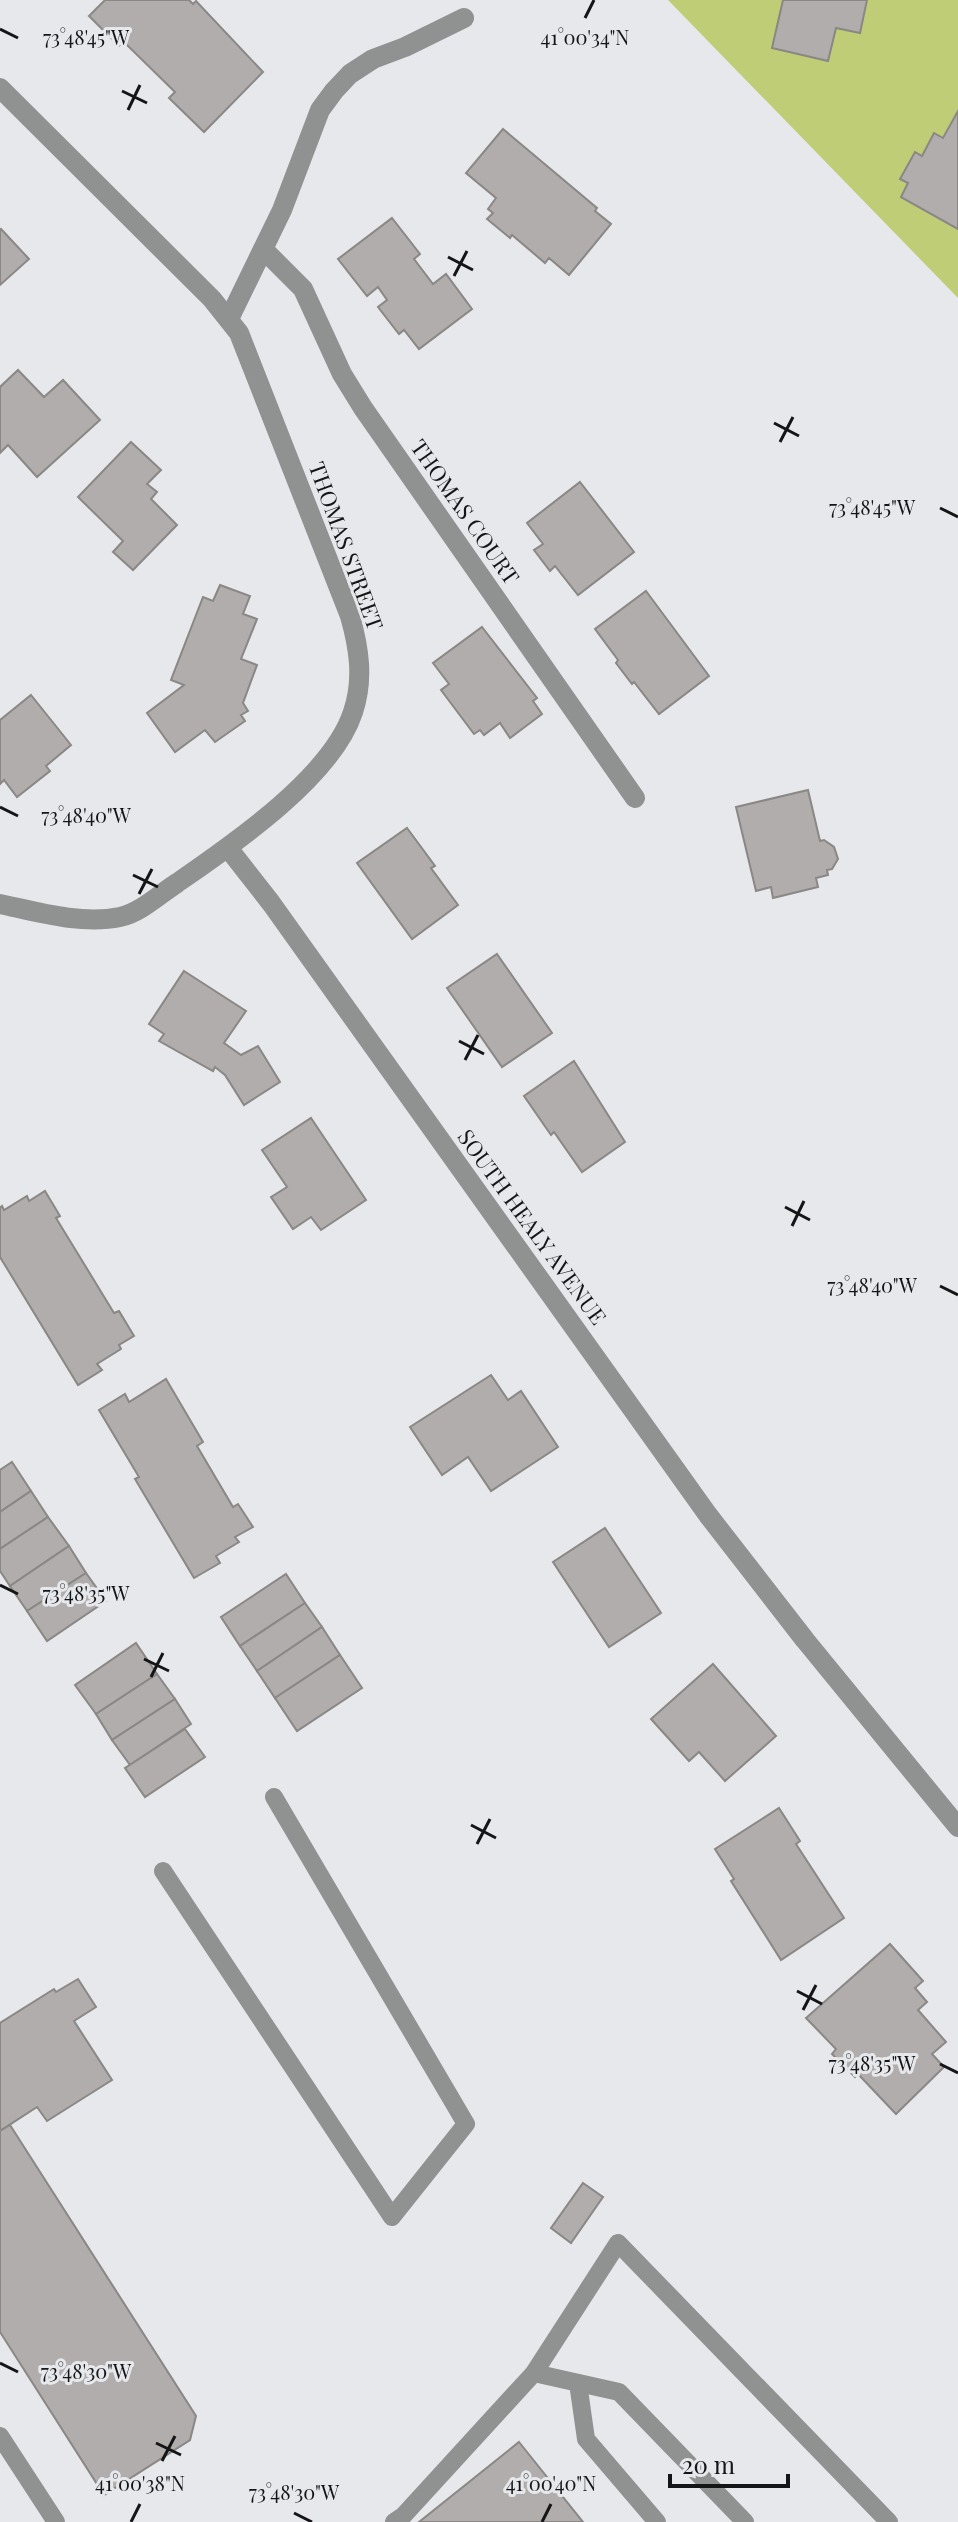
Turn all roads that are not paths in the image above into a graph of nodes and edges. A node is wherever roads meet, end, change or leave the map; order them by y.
1 (464, 18) dead end
2 (0, 88) edge
3 (264, 250) junction
4 (229, 319) junction
5 (635, 798) dead end
6 (228, 848) junction
7 (0, 904) edge
8 (274, 1797) dead end
9 (958, 1827) edge
10 (163, 1871) dead end
11 (534, 2373) junction
12 (578, 2383) junction
13 (0, 2436) edge
14 (56, 2522) edge
15 (394, 2522) edge
16 (657, 2522) edge
17 (745, 2522) edge
18 (889, 2522) edge

1 - 3 street
2 - 4 street, THOMAS STREET
3 - 4 street
3 - 5 street, THOMAS COURT
4 - 6 street, THOMAS STREET
6 - 7 street
6 - 9 street, SOUTH HEALY AVENUE
8 - 10 lane
11 - 12 lane
11 - 15 lane
11 - 18 lane
12 - 16 lane
12 - 17 lane
13 - 14 lane

